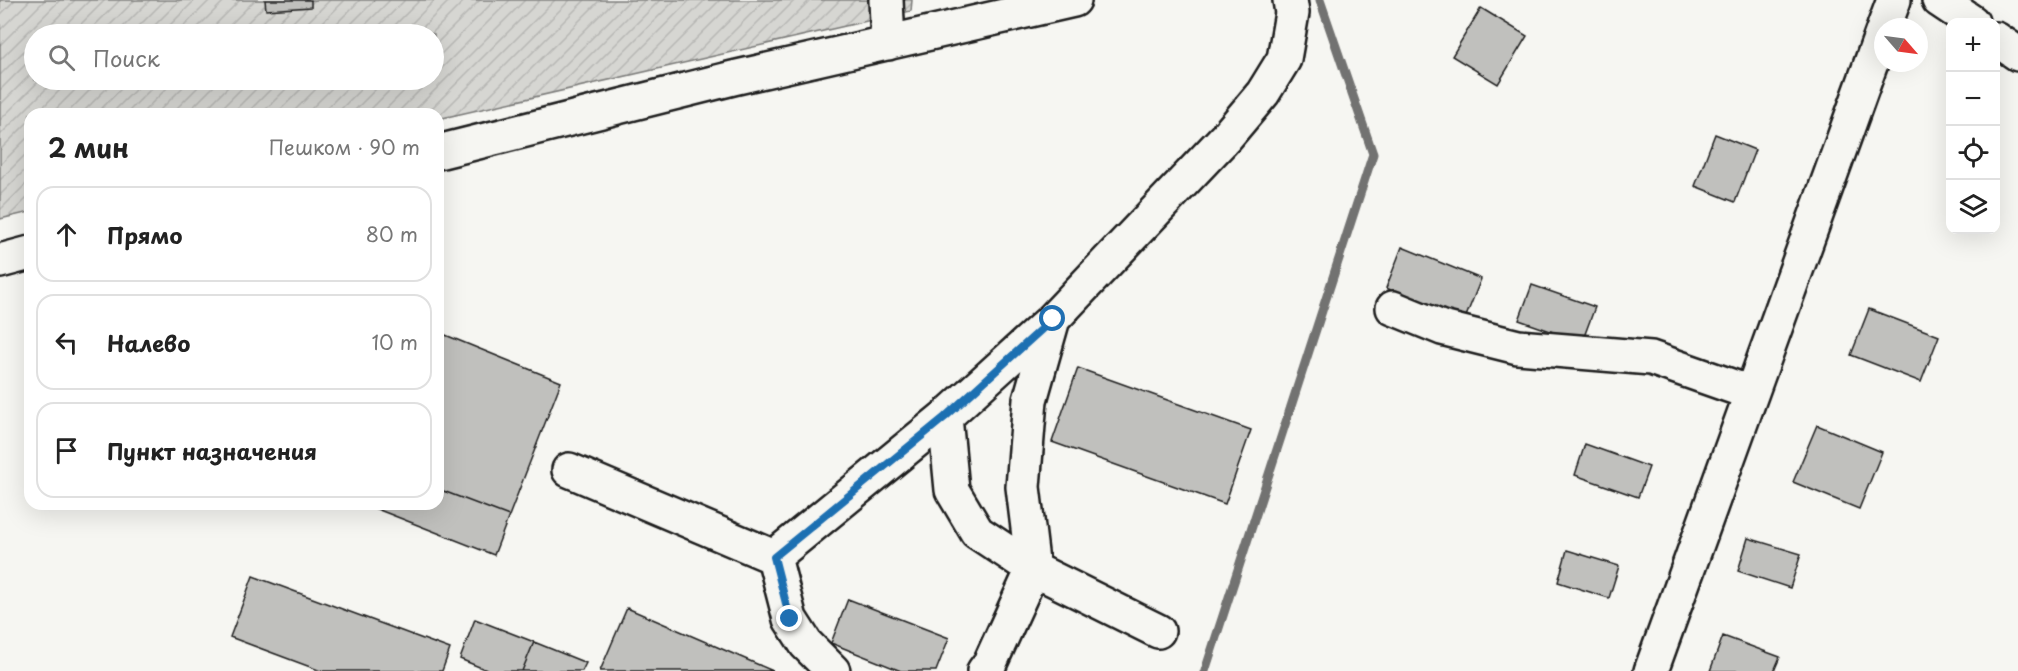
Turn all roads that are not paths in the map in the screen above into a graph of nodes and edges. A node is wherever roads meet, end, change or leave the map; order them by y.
1 (886, 0) edge
2 (1074, 0) edge
3 (1290, 0) edge
4 (1894, 0) edge
5 (1939, 0) edge
6 (1888, 18) edge
7 (1966, 18) edge
8 (2000, 42) edge
9 (888, 43) junction
10 (2018, 54) edge
11 (1874, 56) edge
12 (444, 150) edge
13 (24, 255) edge
14 (0, 261) edge
15 (1393, 308) dead end
16 (1053, 319) junction
17 (1751, 393) junction
18 (945, 417) junction
19 (569, 470) dead end
20 (774, 557) junction
21 (1032, 569) junction
22 (1158, 631) dead end
23 (987, 668) edge
24 (833, 671) edge
25 (1651, 671) edge

1 - 9 street
2 - 9 street
3 - 16 street
4 - 6 street
5 - 7 street
8 - 10 street
9 - 12 street
11 - 17 street
13 - 14 street
15 - 17 street
16 - 18 street
16 - 21 street
17 - 25 street
18 - 20 street
18 - 21 street
19 - 20 street
20 - 24 street
21 - 22 street
21 - 23 street

